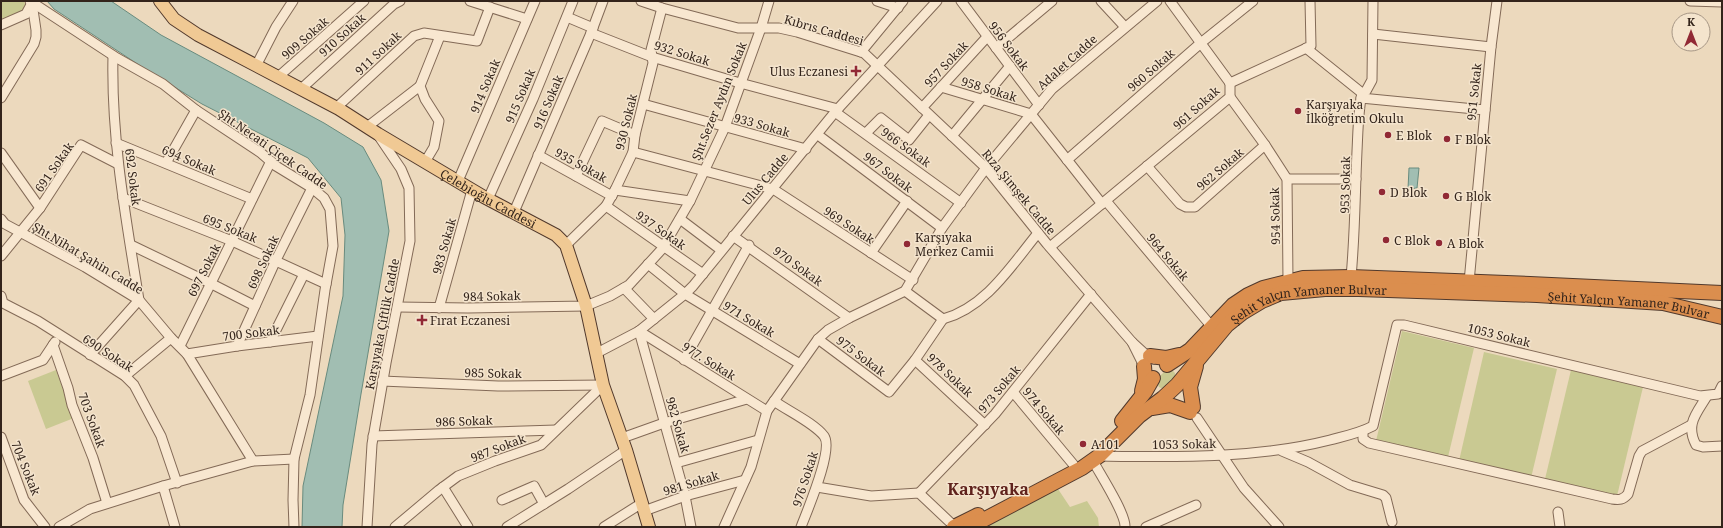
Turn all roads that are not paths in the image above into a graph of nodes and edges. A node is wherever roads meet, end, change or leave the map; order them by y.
1 (160, 1) edge
2 (293, 1) edge
3 (364, 1) edge
4 (400, 1) edge
5 (470, 1) edge
6 (535, 1) edge
7 (573, 1) edge
8 (603, 1) edge
9 (641, 1) edge
10 (769, 1) edge
11 (877, 1) edge
12 (936, 1) edge
13 (961, 1) edge
14 (1052, 1) edge
15 (1101, 1) edge
16 (1157, 1) edge
17 (1170, 1) edge
18 (1253, 1) edge
19 (1310, 1) edge
20 (1372, 1) edge
21 (1497, 1) edge
22 (1690, 1) edge
23 (31, 2) edge
24 (1722, 2) edge
25 (901, 4) edge
26 (490, 7) junction
27 (662, 8) junction
28 (566, 17) junction
29 (527, 19) junction
30 (1, 25) edge
31 (761, 28) junction
32 (1125, 28) junction
33 (592, 31) junction
34 (1373, 34) junction
35 (440, 36) junction
36 (987, 37) junction
37 (1202, 42) junction
38 (1490, 47) junction
39 (996, 48) junction
40 (1306, 48) junction
41 (861, 52) junction
42 (113, 56) junction
43 (652, 57) junction
44 (256, 66) junction
45 (1010, 66) junction
46 (878, 67) junction
47 (278, 77) junction
48 (740, 83) junction
49 (1230, 83) junction
50 (420, 86) junction
51 (941, 87) junction
52 (301, 89) junction
53 (1361, 96) junction
54 (1230, 97) junction
55 (1, 98) edge
56 (983, 100) junction
57 (643, 104) junction
58 (1039, 105) junction
59 (337, 108) junction
60 (922, 108) junction
61 (196, 110) junction
62 (1485, 110) junction
63 (837, 111) junction
64 (1031, 114) junction
65 (930, 115) junction
66 (367, 127) junction
67 (725, 127) junction
68 (866, 133) junction
69 (378, 134) junction
70 (635, 135) junction
71 (818, 135) junction
72 (952, 136) junction
73 (116, 143) junction
74 (1265, 145) junction
75 (806, 149) junction
76 (633, 152) junction
77 (1, 153) edge
78 (538, 155) junction
79 (1067, 160) junction
80 (271, 161) junction
81 (425, 162) junction
82 (166, 163) junction
83 (118, 164) junction
84 (1148, 166) junction
85 (986, 168) junction
86 (705, 170) junction
87 (576, 176) junction
88 (1287, 179) junction
89 (1356, 179) junction
90 (458, 181) junction
91 (312, 188) junction
92 (773, 189) junction
93 (472, 190) junction
94 (614, 193) junction
95 (123, 198) junction
96 (252, 199) junction
97 (488, 199) junction
98 (690, 200) junction
99 (907, 201) junction
100 (961, 203) junction
101 (1104, 203) junction
102 (606, 206) junction
103 (40, 208) junction
104 (514, 212) junction
105 (680, 219) junction
106 (2, 223) edge
107 (942, 228) junction
108 (21, 232) junction
109 (1038, 233) junction
110 (733, 236) junction
111 (232, 241) junction
112 (131, 245) junction
113 (566, 245) junction
114 (749, 245) junction
115 (663, 247) junction
116 (1050, 247) junction
117 (721, 250) junction
118 (871, 253) junction
119 (1, 256) edge
120 (276, 260) junction
121 (648, 264) junction
122 (304, 274) junction
123 (702, 274) junction
124 (1352, 277) junction
125 (913, 280) junction
126 (1288, 281) junction
127 (1469, 282) junction
128 (210, 283) junction
129 (326, 284) junction
130 (624, 288) junction
131 (906, 291) junction
132 (1722, 293) edge
133 (684, 294) junction
134 (1091, 294) junction
135 (139, 300) junction
136 (2, 301) edge
137 (255, 306) junction
138 (586, 306) junction
139 (398, 307) junction
140 (439, 308) junction
141 (713, 311) junction
142 (1722, 317) edge
143 (849, 318) junction
144 (654, 319) junction
145 (943, 319) junction
146 (1212, 327) junction
147 (639, 331) junction
148 (60, 335) junction
149 (318, 336) junction
150 (171, 338) junction
151 (818, 339) junction
152 (270, 342) junction
153 (53, 344) junction
154 (180, 346) junction
155 (237, 346) junction
156 (597, 353) junction
157 (1187, 353) junction
158 (187, 354) junction
159 (90, 355) junction
160 (1200, 358) junction
161 (684, 360) junction
162 (915, 360) junction
163 (1147, 361) junction
164 (800, 364) junction
165 (1, 376) edge
166 (125, 376) junction
167 (1167, 380) junction
168 (382, 381) junction
169 (603, 384) junction
170 (1722, 386) edge
171 (1013, 392) junction
172 (1707, 396) junction
173 (747, 399) junction
174 (774, 401) junction
175 (1142, 406) junction
176 (767, 412) junction
177 (1193, 412) junction
178 (664, 423) junction
179 (985, 425) junction
180 (1692, 425) junction
181 (556, 430) junction
182 (1363, 431) junction
183 (373, 436) junction
184 (1, 437) edge
185 (622, 438) junction
186 (758, 440) junction
187 (1722, 446) edge
188 (626, 450) junction
189 (1282, 451) junction
190 (1222, 455) junction
191 (1096, 458) junction
192 (294, 459) junction
193 (253, 461) junction
194 (676, 463) junction
195 (1073, 464) junction
196 (745, 480) junction
197 (177, 483) junction
198 (163, 486) junction
199 (443, 487) junction
200 (817, 487) junction
201 (919, 493) junction
202 (685, 496) junction
203 (502, 500) dead end
204 (107, 503) junction
205 (544, 504) junction
206 (1196, 505) dead end
207 (643, 507) junction
208 (1558, 512) dead end
209 (1392, 522) dead end
210 (45, 527) edge
211 (59, 527) edge
212 (175, 527) edge
213 (294, 527) edge
214 (367, 527) edge
215 (395, 527) edge
216 (468, 527) edge
217 (507, 527) edge
218 (604, 527) edge
219 (649, 527) edge
220 (691, 527) edge
221 (724, 527) edge
222 (801, 527) edge
223 (954, 527) edge
224 (970, 527) edge
225 (1125, 527) edge
226 (1146, 527) edge
227 (1279, 527) edge
228 (1560, 527) edge

1 - 44 main road, Çelebioğlu Caddesi
2 - 44 street
3 - 47 street, 909 Sokak
4 - 52 street, 910 Sokak
5 - 26 street
6 - 29 street, 914 Sokak
7 - 28 street, 915 Sokak
8 - 33 street, 916 Sokak
9 - 27 street, Kıbrıs Caddesi
10 - 31 street, Şht.Sezer Aydın Sokak
11 - 25 street
12 - 46 street, Ulus Cadde
13 - 36 street, 956 Sokak
14 - 39 street
15 - 32 street
16 - 32 street, Adalet Cadde
17 - 37 street
18 - 37 street, 960 Sokak
19 - 40 street
20 - 34 street
21 - 38 street, 951 Sokak
22 - 24 street
23 - 30 street
23 - 42 street, Şht.Necati Çiçek Cadde
23 - 55 street
25 - 41 street
26 - 29 street
26 - 35 street, 911 Sokak
27 - 31 street, Kıbrıs Caddesi
27 - 43 street, 930 Sokak
28 - 33 street, 932 Sokak
28 - 97 street, 915 Sokak
29 - 90 street, 914 Sokak
31 - 41 street, Kıbrıs Caddesi
31 - 48 street, Şht.Sezer Aydın Sokak
32 - 58 street, Adalet Cadde
33 - 43 street, 932 Sokak
33 - 78 street, 916 Sokak
34 - 38 street
34 - 53 street
35 - 50 street
35 - 59 street, 911 Sokak
36 - 39 street, 956 Sokak
36 - 51 street, 957 Sokak
37 - 49 street
37 - 79 street, 960 Sokak
38 - 62 street, 951 Sokak
39 - 45 street, 956 Sokak
40 - 49 street, 961 Sokak
40 - 53 street
41 - 46 street, Kıbrıs Caddesi
42 - 61 street, Şht.Necati Çiçek Cadde
42 - 73 street, 692 Sokak
43 - 48 street, 932 Sokak
43 - 57 street, 930 Sokak
44 - 47 main road, Çelebioğlu Caddesi
45 - 56 street
45 - 58 street, 956 Sokak
46 - 60 street, Rıza Şimşek Cadde
46 - 63 street, Ulus Cadde
47 - 52 main road, Çelebioğlu Caddesi
48 - 63 street, 932 Sokak
48 - 67 street, Şht.Sezer Aydın Sokak
49 - 54 street, 961 Sokak
50 - 66 street
50 - 81 street
51 - 56 street, 958 Sokak
51 - 60 street, 957 Sokak
52 - 59 main road, Çelebioğlu Caddesi
53 - 62 street
53 - 89 street, 953 Sokak
54 - 74 street, 954 Sokak
54 - 84 street, 961 Sokak
56 - 64 street, 958 Sokak
56 - 72 street
57 - 67 street, 933 Sokak
57 - 70 street, 930 Sokak
58 - 64 street, Adalet Cadde
59 - 66 main road, Çelebioğlu Caddesi
60 - 65 street, Rıza Şimşek Cadde
61 - 80 street, Şht.Necati Çiçek Cadde
61 - 82 street
62 - 127 street, 951 Sokak
63 - 68 street, 966 Sokak
63 - 71 street, Ulus Cadde
64 - 79 street, 964 Sokak
64 - 85 street, Adalet Cadde
65 - 68 street
65 - 72 street, Rıza Şimşek Cadde
66 - 69 main road, Çelebioğlu Caddesi
67 - 75 street, 933 Sokak
67 - 86 street, Şht.Sezer Aydın Sokak
68 - 100 street, 966 Sokak
69 - 81 main road, Çelebioğlu Caddesi
69 - 139 street, Karşıyaka Çiftlik Cadde
70 - 76 street, 930 Sokak
70 - 87 street
71 - 75 street, Ulus Cadde
71 - 99 street, 967 Sokak
72 - 85 street, Rıza Şimşek Cadde
73 - 82 street, 694 Sokak
73 - 83 street, 692 Sokak
74 - 84 street, 962 Sokak
74 - 88 street, 954 Sokak
75 - 92 street, Ulus Cadde
76 - 86 street, 969 Sokak
76 - 94 street, 930 Sokak
77 - 103 street
78 - 87 street, 935 Sokak
78 - 104 street, 916 Sokak
79 - 101 street, 964 Sokak
80 - 91 street, Şht.Necati Çiçek Cadde
80 - 96 street, 697 Sokak
81 - 90 main road, Çelebioğlu Caddesi
82 - 96 street, 694 Sokak
83 - 95 street, 692 Sokak
83 - 103 street, 691 Sokak
84 - 101 street, 961 Sokak
85 - 100 street, Adalet Cadde
85 - 109 street, Rıza Şimşek Cadde
86 - 92 street, 969 Sokak
86 - 98 street, Şht.Sezer Aydın Sokak
87 - 94 street, 935 Sokak
88 - 89 street
88 - 126 street, 954 Sokak
89 - 124 street, 953 Sokak
90 - 93 main road, Çelebioğlu Caddesi
91 - 120 street, 698 Sokak
91 - 129 street, Şht.Necati Çiçek Cadde
92 - 110 street, Ulus Cadde
92 - 118 street, 969 Sokak
93 - 97 main road, Çelebioğlu Caddesi
93 - 140 street, 983 Sokak
94 - 98 street, 935 Sokak
94 - 102 street, 930 Sokak
95 - 111 street, 695 Sokak
95 - 112 street, 692 Sokak
96 - 111 street, 697 Sokak
97 - 104 main road, Çelebioğlu Caddesi
98 - 105 street, Şht.Sezer Aydın Sokak
99 - 107 street, 967 Sokak
99 - 118 street
100 - 107 street, Adalet Cadde
101 - 116 street, 961 Sokak
101 - 146 street, 964 Sokak
102 - 113 street, 930 Sokak
102 - 115 street, 937 Sokak
103 - 108 street, 691 Sokak
104 - 113 main road, Çelebioğlu Caddesi
105 - 115 street, Şht.Sezer Aydın Sokak
105 - 117 street
106 - 108 street, Şht.Nihat Şahin Cadde
107 - 125 street, Adalet Cadde
108 - 119 street, 691 Sokak
108 - 135 street, Şht.Nihat Şahin Cadde
109 - 116 street, Rıza Şimşek Cadde
109 - 145 street
110 - 114 street, 970 Sokak
110 - 117 street, Ulus Cadde
111 - 120 street, 695 Sokak
111 - 128 street, 697 Sokak
112 - 128 street
112 - 135 street, 692 Sokak
113 - 138 main road
114 - 141 street
114 - 143 street, 970 Sokak
115 - 121 street, Şht.Sezer Aydın Sokak
115 - 123 street, 937 Sokak
116 - 134 street, Rıza Şimşek Cadde
117 - 123 street, Ulus Cadde
118 - 125 street, 969 Sokak
120 - 122 street, 695 Sokak
120 - 137 street, 698 Sokak
121 - 130 street, Şht.Sezer Aydın Sokak
121 - 133 street, 971 Sokak
122 - 129 street, 695 Sokak
122 - 152 street
123 - 133 street, Ulus Cadde
124 - 126 highway, Şehit Yalçın Yamaner Bulvar
124 - 127 highway, Şehit Yalçın Yamaner Bulvar
125 - 131 street, Adalet Cadde
126 - 146 highway, Şehit Yalçın Yamaner Bulvar
127 - 132 highway, Şehit Yalçın Yamaner Bulvar
128 - 137 street
128 - 154 street, 697 Sokak
129 - 149 street, Şht.Necati Çiçek Cadde
130 - 138 street, Şht.Sezer Aydın Sokak
130 - 144 street
131 - 143 street
131 - 145 street
133 - 141 street, 971 Sokak
133 - 144 street, Ulus Cadde
134 - 163 street, Rıza Şimşek Cadde
134 - 171 street, 973 Sokak
135 - 150 street, Şht.Nihat Şahin Cadde
135 - 159 street
136 - 148 street, 690 Sokak
137 - 155 street, 698 Sokak
138 - 140 street, 984 Sokak
138 - 156 main road
139 - 140 street, 984 Sokak
139 - 168 street, Karşıyaka Çiftlik Cadde
141 - 161 street
141 - 164 street, 971 Sokak
142 - 160 highway, Şehit Yalçın Yamaner Bulvar
143 - 151 street
144 - 147 street, Ulus Cadde
145 - 162 street
146 - 157 highway, Şehit Yalçın Yamaner Bulvar
147 - 156 street, Ulus Cadde
147 - 161 street, 977. Sokak
147 - 178 street, 982 Sokak
148 - 153 street
148 - 159 street, 690 Sokak
149 - 152 street, 700 Sokak
149 - 192 street, Şht.Necati Çiçek Cadde
150 - 154 street, Şht.Nihat Şahin Cadde
150 - 166 street
151 - 162 street, 975 Sokak
151 - 164 street
152 - 155 street, 700 Sokak
153 - 165 street
153 - 204 street, 703 Sokak
154 - 158 street, Şht.Nihat Şahin Cadde
155 - 158 street, 700 Sokak
156 - 169 main road
157 - 163 highway
157 - 167 highway, Şehit Yalçın Yamaner Bulvar
158 - 193 street, Şht.Nihat Şahin Cadde
159 - 166 street, 690 Sokak
160 - 167 highway, Şehit Yalçın Yamaner Bulvar
160 - 177 highway
161 - 173 street, 977. Sokak
162 - 179 street, 978 Sokak
163 - 167 street, Rıza Şimşek Cadde
163 - 167 street, Rıza Şimşek Cadde
163 - 175 highway
164 - 174 street
166 - 197 street, 690 Sokak
167 - 175 highway, Şehit Yalçın Yamaner Bulvar
167 - 175 highway, Şehit Yalçın Yamaner Bulvar
167 - 177 street
167 - 177 street
168 - 169 street, 985 Sokak
168 - 183 street, Karşıyaka Çiftlik Cadde
169 - 181 street, 987 Sokak
169 - 185 main road
170 - 172 street
171 - 179 street, 973 Sokak
171 - 195 street, 974 Sokak
172 - 180 street
172 - 182 street, 1053 Sokak
173 - 176 street, 977. Sokak
173 - 178 street
174 - 176 street
174 - 200 street, 976 Sokak
175 - 177 highway
175 - 191 highway, Şehit Yalçın Yamaner Bulvar
175 - 195 highway, Şehit Yalçın Yamaner Bulvar
176 - 186 street
177 - 190 street
178 - 185 street
178 - 194 street, 982 Sokak
179 - 201 street, 973 Sokak
180 - 182 street
180 - 187 street
181 - 183 street, 986 Sokak
181 - 199 street, 987 Sokak
182 - 189 street, 1053 Sokak
183 - 214 street, Karşıyaka Çiftlik Cadde
184 - 210 street, 704 Sokak
185 - 188 main road
186 - 194 street
186 - 196 street
188 - 205 street
188 - 207 main road
189 - 190 street, 1053 Sokak
189 - 209 street
190 - 191 street, 1053 Sokak
190 - 227 street
191 - 224 highway, Şehit Yalçın Yamaner Bulvar
191 - 225 street
192 - 193 street
192 - 213 street, Şht.Necati Çiçek Cadde
193 - 197 street
194 - 202 street, 982 Sokak
195 - 223 highway, Şehit Yalçın Yamaner Bulvar
196 - 202 street, 981 Sokak
196 - 221 street
197 - 198 street
198 - 204 street
198 - 212 street
199 - 215 street, 987 Sokak
199 - 216 street
200 - 201 street
200 - 222 street, 976 Sokak
201 - 223 street
202 - 207 street, 981 Sokak
202 - 220 street, 982 Sokak
203 - 205 street
204 - 211 street
205 - 217 street
206 - 226 street
207 - 218 street, 981 Sokak
207 - 219 main road
208 - 228 street

